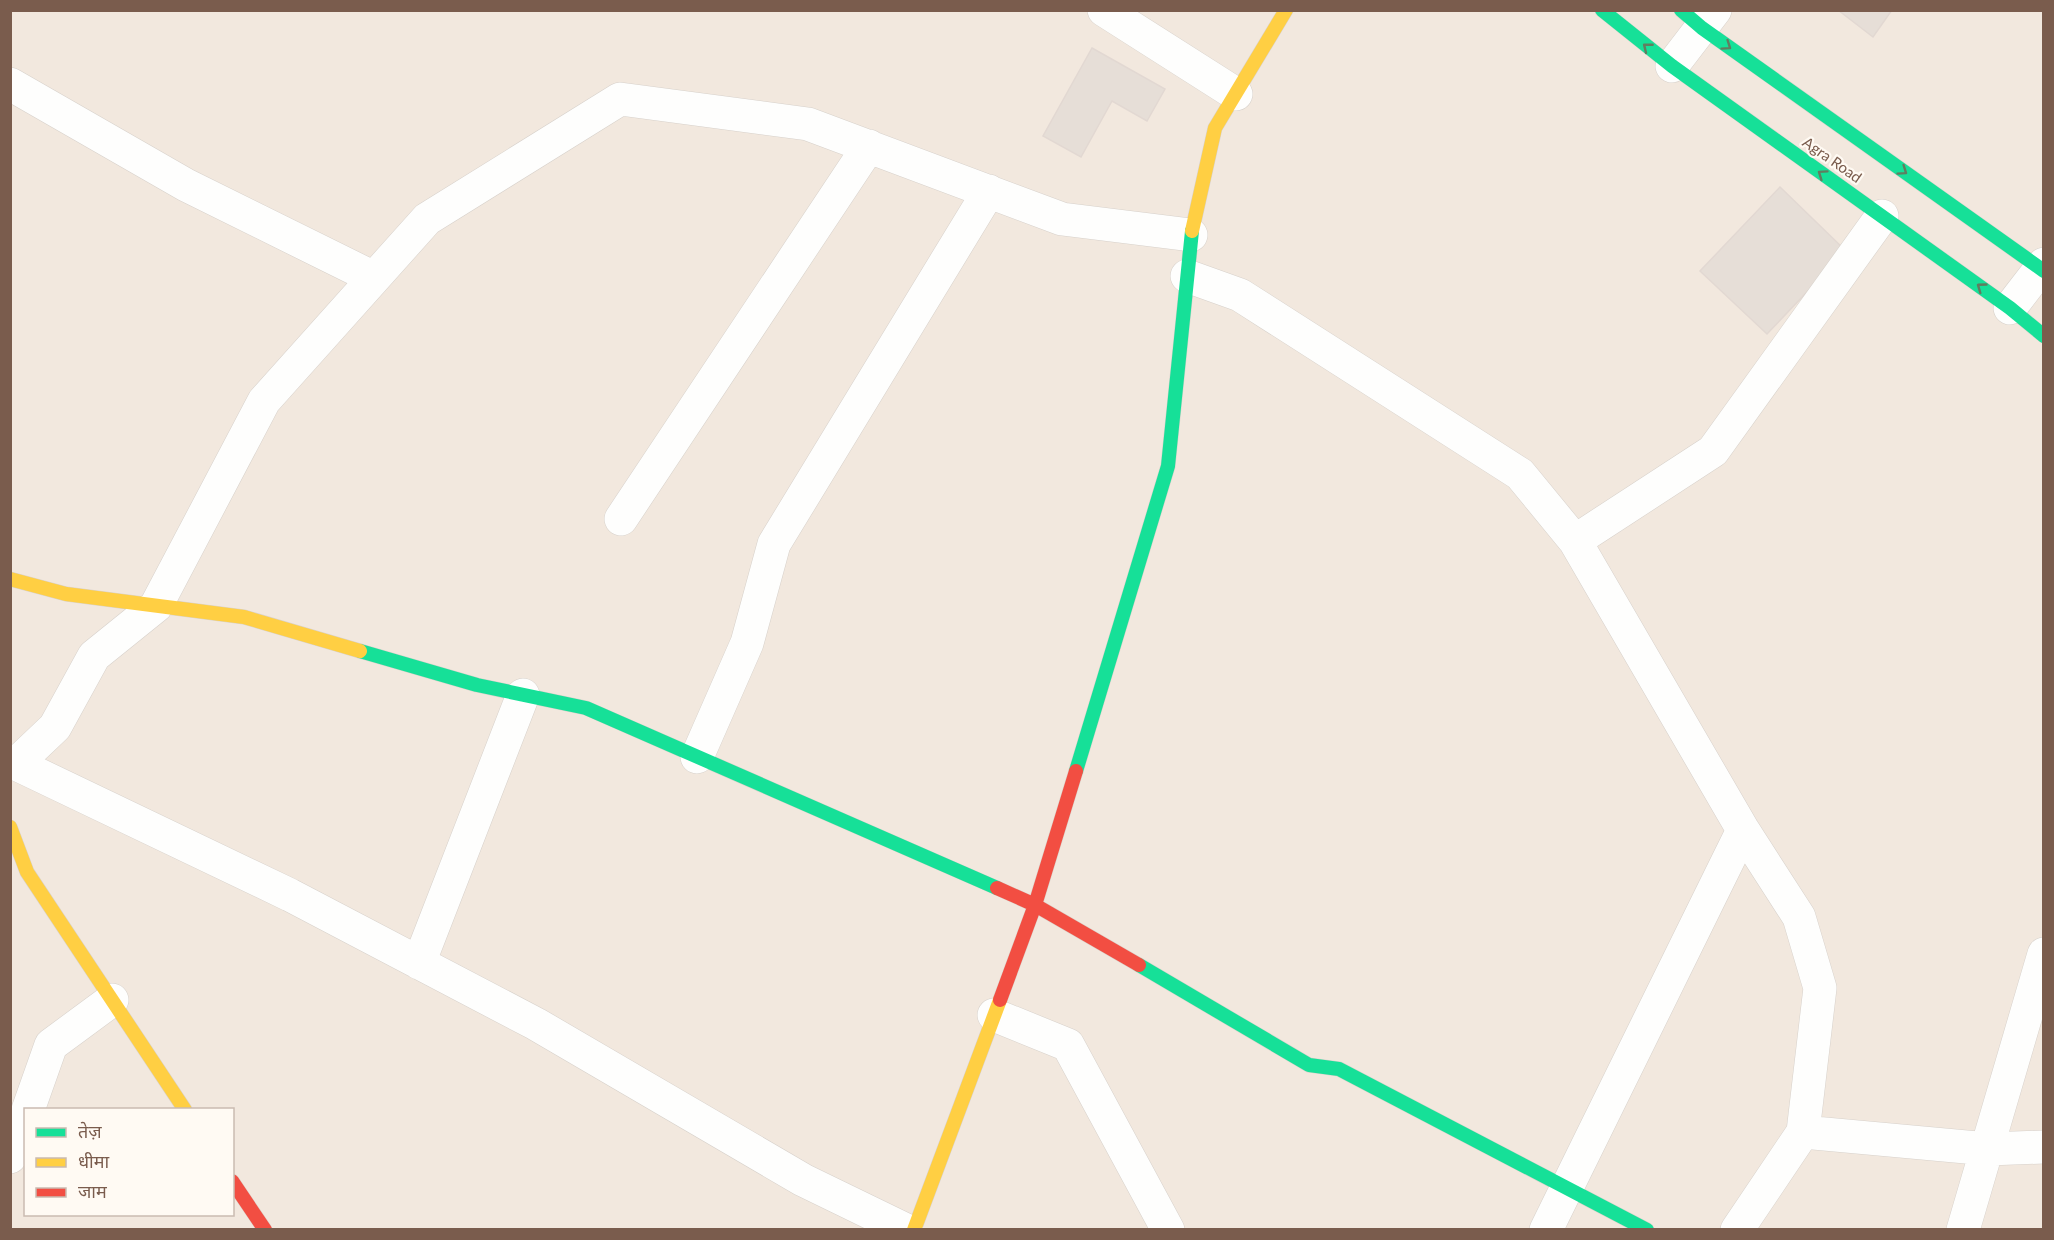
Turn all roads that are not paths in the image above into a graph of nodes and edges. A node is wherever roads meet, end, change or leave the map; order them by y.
1 (1104, 10) edge
2 (1286, 10) edge
3 (1602, 10) edge
4 (1699, 16) edge
5 (1672, 66) junction
6 (10, 84) edge
7 (1236, 94) junction
8 (869, 146) junction
9 (989, 191) junction
10 (1882, 216) junction
11 (1191, 235) junction
12 (2042, 268) edge
13 (1187, 276) junction
14 (374, 278) junction
15 (2010, 308) junction
16 (2043, 336) edge
17 (621, 519) dead end
18 (1575, 542) junction
19 (10, 579) edge
20 (156, 606) junction
21 (523, 695) junction
22 (698, 757) junction
23 (13, 762) edge
24 (10, 827) edge
25 (1743, 830) junction
26 (1035, 905) junction
27 (2043, 954) edge
28 (419, 963) junction
29 (112, 1000) junction
30 (994, 1015) junction
31 (28, 1108) edge
32 (184, 1108) edge
33 (24, 1120) edge
34 (1803, 1132) junction
35 (2043, 1147) edge
36 (1988, 1149) junction
37 (10, 1156) edge
38 (234, 1184) edge
39 (1568, 1190) junction
40 (265, 1230) edge
41 (906, 1230) edge
42 (914, 1230) edge
43 (1168, 1230) edge
44 (1546, 1230) edge
45 (1647, 1230) edge
46 (1737, 1230) edge
47 (1963, 1230) edge

1 - 7 street
2 - 7 street
5 -> 3 street, Agra Road
4 - 5 street
4 -> 12 street
10 -> 5 street, Agra Road
6 - 14 street
7 - 11 street
8 - 9 street
8 - 14 street
8 - 17 street
9 - 11 street
9 - 22 street
15 -> 10 street, Agra Road
10 - 18 street
11 - 13 street
12 - 15 street
13 - 18 street
13 - 26 street
14 - 20 street
15 - 16 street, Agra Road
18 - 25 street
19 - 20 street
20 - 21 street
20 - 23 street
21 - 22 street
21 - 28 street
22 - 26 street
23 - 28 street
24 - 29 street
25 - 34 street
25 - 39 street
26 - 30 street
26 - 39 street
27 - 36 street
28 - 41 street
29 - 31 street
29 - 32 street
30 - 42 street
30 - 43 street
33 - 37 street
34 - 36 street
34 - 46 street
35 - 36 street
36 - 47 street
38 - 40 street
39 - 44 street
39 - 45 street

